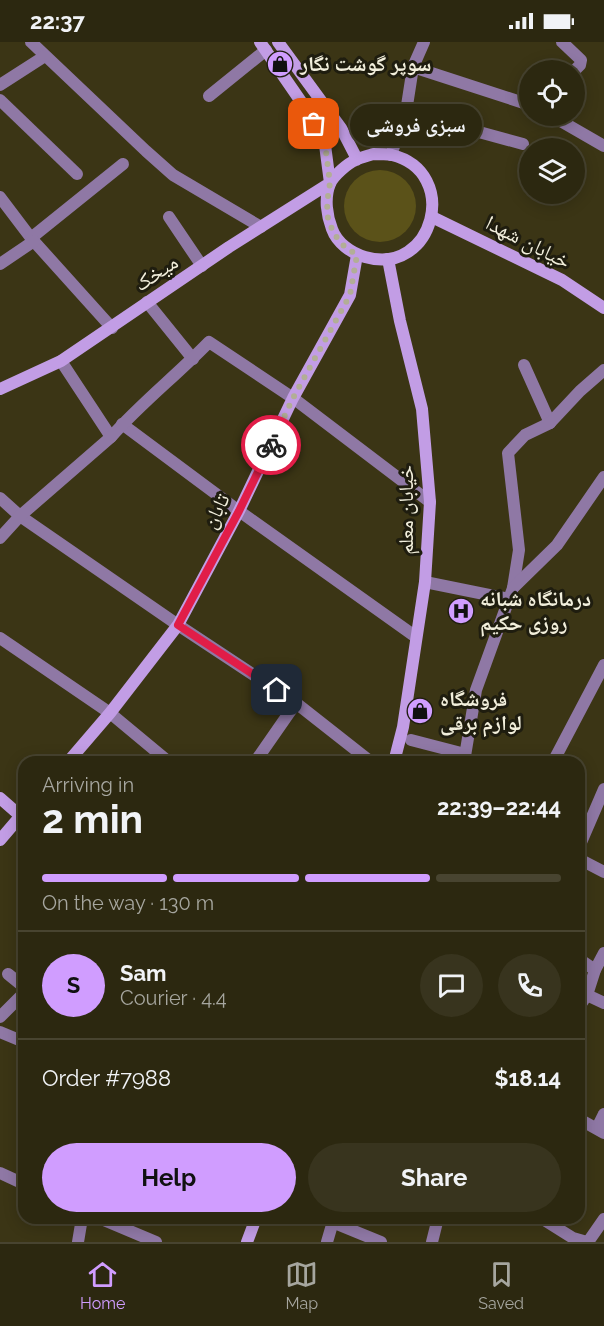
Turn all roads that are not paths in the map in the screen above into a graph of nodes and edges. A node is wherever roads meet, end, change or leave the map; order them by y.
1 (31, 42) edge
2 (278, 42) edge
3 (424, 42) edge
4 (562, 42) edge
5 (263, 46) edge
6 (45, 56) junction
7 (581, 60) edge
8 (413, 68) junction
9 (0, 85) edge
10 (209, 96) dead end
11 (0, 100) edge
12 (519, 102) edge
13 (406, 112) junction
14 (569, 126) edge
15 (519, 143) edge
16 (604, 146) edge
17 (391, 155) junction
18 (357, 159) junction
19 (123, 164) dead end
20 (76, 174) dead end
21 (330, 183) junction
22 (0, 197) edge
23 (169, 217) dead end
24 (432, 217) junction
25 (261, 227) junction
26 (32, 239) junction
27 (357, 255) junction
28 (388, 259) junction
29 (0, 264) edge
30 (202, 266) junction
31 (147, 302) junction
32 (604, 308) edge
33 (112, 328) junction
34 (193, 359) junction
35 (61, 361) junction
36 (524, 365) dead end
37 (604, 370) edge
38 (0, 389) edge
39 (293, 398) junction
40 (549, 423) junction
41 (122, 424) junction
42 (111, 437) junction
43 (604, 477) edge
44 (0, 498) edge
45 (430, 502) junction
46 (239, 511) junction
47 (20, 516) junction
48 (0, 538) edge
49 (425, 582) junction
50 (511, 594) junction
51 (178, 625) junction
52 (416, 637) junction
53 (0, 638) edge
54 (604, 665) edge
55 (296, 703) junction
56 (110, 713) junction
57 (411, 740) dead end
58 (73, 756) edge
59 (161, 756) edge
60 (259, 756) edge
61 (363, 756) edge
62 (396, 756) edge
63 (459, 756) edge
64 (465, 756) edge
65 (556, 756) edge
66 (604, 789) edge
67 (0, 798) edge
68 (18, 812) edge
69 (18, 821) edge
70 (585, 833) edge
71 (0, 840) edge
72 (585, 862) edge
73 (604, 872) edge
74 (604, 953) edge
75 (585, 963) edge
76 (595, 970) junction
77 (8, 974) dead end
78 (18, 982) edge
79 (587, 995) junction
80 (585, 998) edge
81 (18, 999) edge
82 (604, 1003) edge
83 (0, 1017) edge
84 (0, 1032) edge
85 (18, 1040) edge
86 (604, 1114) edge
87 (585, 1122) edge
88 (600, 1130) edge
89 (0, 1173) edge
90 (18, 1181) edge
91 (604, 1219) edge
92 (81, 1224) edge
93 (113, 1224) edge
94 (254, 1224) edge
95 (332, 1224) edge
96 (342, 1224) edge
97 (436, 1224) edge
98 (551, 1224) edge
99 (78, 1242) edge
100 (156, 1242) edge
101 (247, 1242) edge
102 (327, 1242) edge
103 (381, 1242) edge
104 (432, 1242) edge
105 (587, 1242) edge

1 - 6 street
2 - 18 street
3 - 8 street
4 - 7 street
5 - 10 street
5 - 21 street
6 - 9 street
6 - 25 street
8 - 12 street
8 - 13 street
11 - 20 street
13 - 15 street
13 - 17 street
14 - 16 street
17 - 18 street
17 - 24 street
18 - 21 street
19 - 26 street
21 - 25 street, میخک
21 - 27 street
22 - 26 street
23 - 30 street
24 - 28 street
24 - 32 street, خیابان شهدا
25 - 30 street, میخک
26 - 29 street
26 - 33 street
27 - 28 street
27 - 39 street, تابان
28 - 45 street, خیابان معلم
30 - 31 street, میخک
31 - 33 street, میخک
31 - 34 street
33 - 35 street, میخک
34 - 39 street
34 - 41 street
35 - 38 street, میخک
35 - 42 street
36 - 40 street
37 - 40 street
39 - 45 street
39 - 46 street, تابان
40 - 50 street
41 - 42 street
41 - 46 street
42 - 47 street
43 - 50 street
44 - 47 street
45 - 49 street, خیابان معلم
46 - 51 street, تابان
46 - 52 street
47 - 48 street
47 - 51 street
49 - 50 street
49 - 52 street, خیابان معلم
50 - 64 street
51 - 55 street
51 - 56 street, تابان
52 - 62 street, خیابان معلم
53 - 56 street
54 - 65 street
55 - 60 street
55 - 61 street
56 - 58 street, تابان
56 - 59 street
57 - 63 street
66 - 70 street
67 - 68 street
69 - 71 street
72 - 73 street
74 - 76 street
75 - 76 street
76 - 79 street
77 - 78 street
79 - 80 street
79 - 82 street
81 - 83 street
84 - 85 street
86 - 88 street
87 - 88 street
89 - 90 street
91 - 105 street
92 - 99 street
93 - 100 street
94 - 101 street
95 - 102 street
96 - 103 street
97 - 104 street
98 - 105 street

